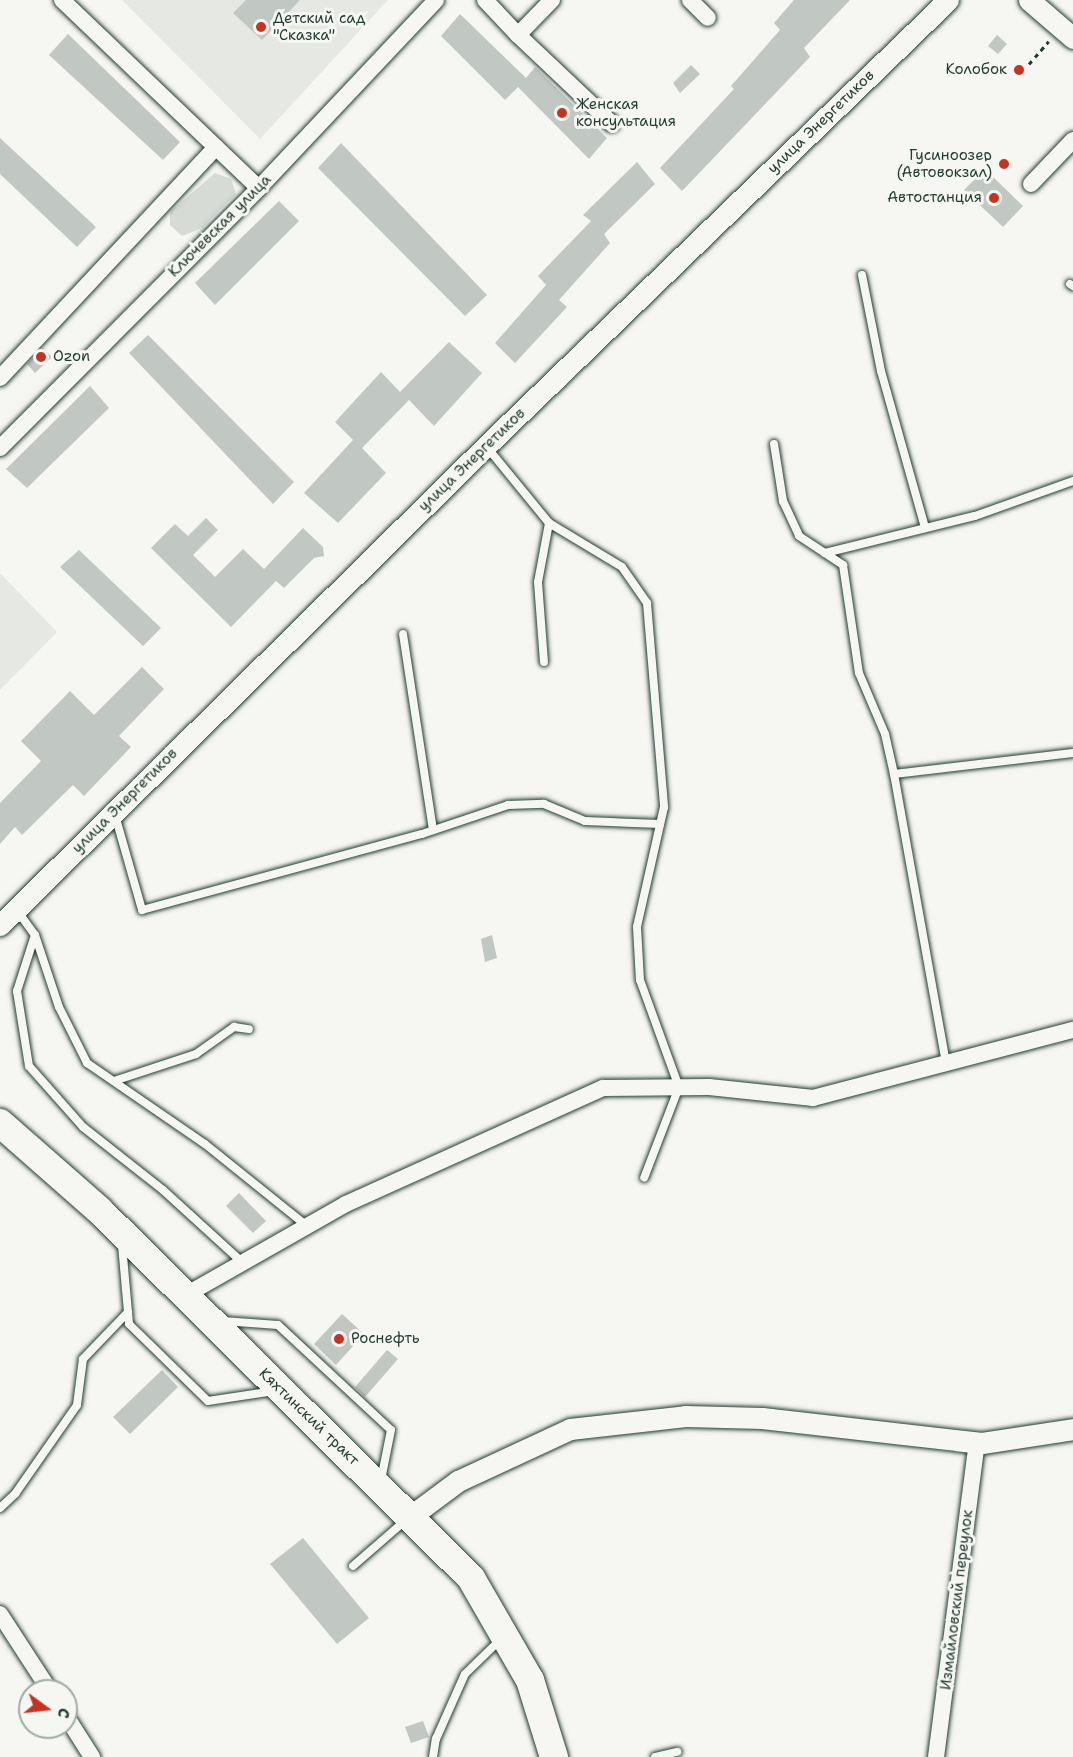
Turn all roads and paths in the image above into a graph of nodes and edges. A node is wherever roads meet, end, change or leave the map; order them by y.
1 (62, 0) edge
2 (435, 0) edge
3 (484, 0) edge
4 (552, 0) edge
5 (690, 0) edge
6 (948, 0) edge
7 (1029, 0) edge
8 (708, 18) dead end
9 (1066, 33) edge
10 (518, 35) junction
11 (1029, 64) dead end
12 (612, 124) dead end
13 (1073, 140) edge
14 (216, 147) junction
15 (1031, 184) dead end
16 (259, 188) junction
17 (862, 274) dead end
18 (0, 378) edge
19 (774, 444) dead end
20 (486, 446) junction
21 (0, 448) edge
22 (1073, 481) edge
23 (549, 523) junction
24 (925, 528) junction
25 (825, 553) junction
26 (403, 633) dead end
27 (543, 662) dead end
28 (1073, 753) edge
29 (894, 774) junction
30 (114, 812) junction
31 (660, 824) junction
32 (433, 830) junction
33 (16, 909) junction
34 (0, 925) edge
35 (35, 935) junction
36 (249, 1029) dead end
37 (1073, 1030) edge
38 (946, 1063) junction
39 (114, 1081) junction
40 (679, 1087) junction
41 (0, 1123) edge
42 (644, 1178) dead end
43 (307, 1226) junction
44 (121, 1232) junction
45 (243, 1263) junction
46 (184, 1296) junction
47 (128, 1312) junction
48 (209, 1320) junction
49 (280, 1390) junction
50 (1073, 1429) edge
51 (977, 1443) junction
52 (380, 1486) junction
53 (0, 1508) edge
54 (411, 1515) junction
55 (353, 1566) dead end
56 (0, 1614) edge
57 (506, 1634) junction
58 (42, 1679) edge
59 (78, 1735) edge
60 (677, 1752) dead end
61 (92, 1757) edge
62 (433, 1757) edge
63 (554, 1757) edge
64 (655, 1757) edge
65 (936, 1757) edge

1 - 14 street
2 - 16 street, Ключевская улица
3 - 10 street
4 - 10 street
5 - 8 street
6 - 20 street, улица Энергетиков
7 - 9 street
9 - 11 path
10 - 12 street
13 - 15 street
14 - 16 street
14 - 18 street
16 - 21 street, Ключевская улица
17 - 24 lane
19 - 25 lane
20 - 23 lane
20 - 30 street, улица Энергетиков
22 - 24 lane
23 - 27 lane
23 - 31 lane
24 - 25 lane
25 - 29 lane
26 - 32 lane
28 - 29 lane
29 - 38 lane
30 - 32 lane
30 - 33 street, улица Энергетиков
31 - 32 lane
31 - 40 lane
33 - 34 street, улица Энергетиков
33 - 35 lane
35 - 39 lane
35 - 45 lane
36 - 39 lane
37 - 38 street
38 - 40 street
39 - 43 lane
40 - 42 lane
40 - 43 street
41 - 44 highway, Кяхтинский тракт
43 - 45 street
44 - 46 highway, Кяхтинский тракт
44 - 47 lane
45 - 46 street
46 - 48 highway, Кяхтинский тракт
47 - 49 lane
47 - 53 lane
48 - 49 highway, Кяхтинский тракт
48 - 52 lane
49 - 52 highway, Кяхтинский тракт
50 - 51 street
51 - 54 street
51 - 65 street, Измайловский переулок
52 - 54 highway, Кяхтинский тракт
54 - 55 lane
54 - 57 highway, Кяхтинский тракт
56 - 58 street
57 - 62 lane
57 - 63 highway, Кяхтинский тракт
59 - 61 street
60 - 64 lane

